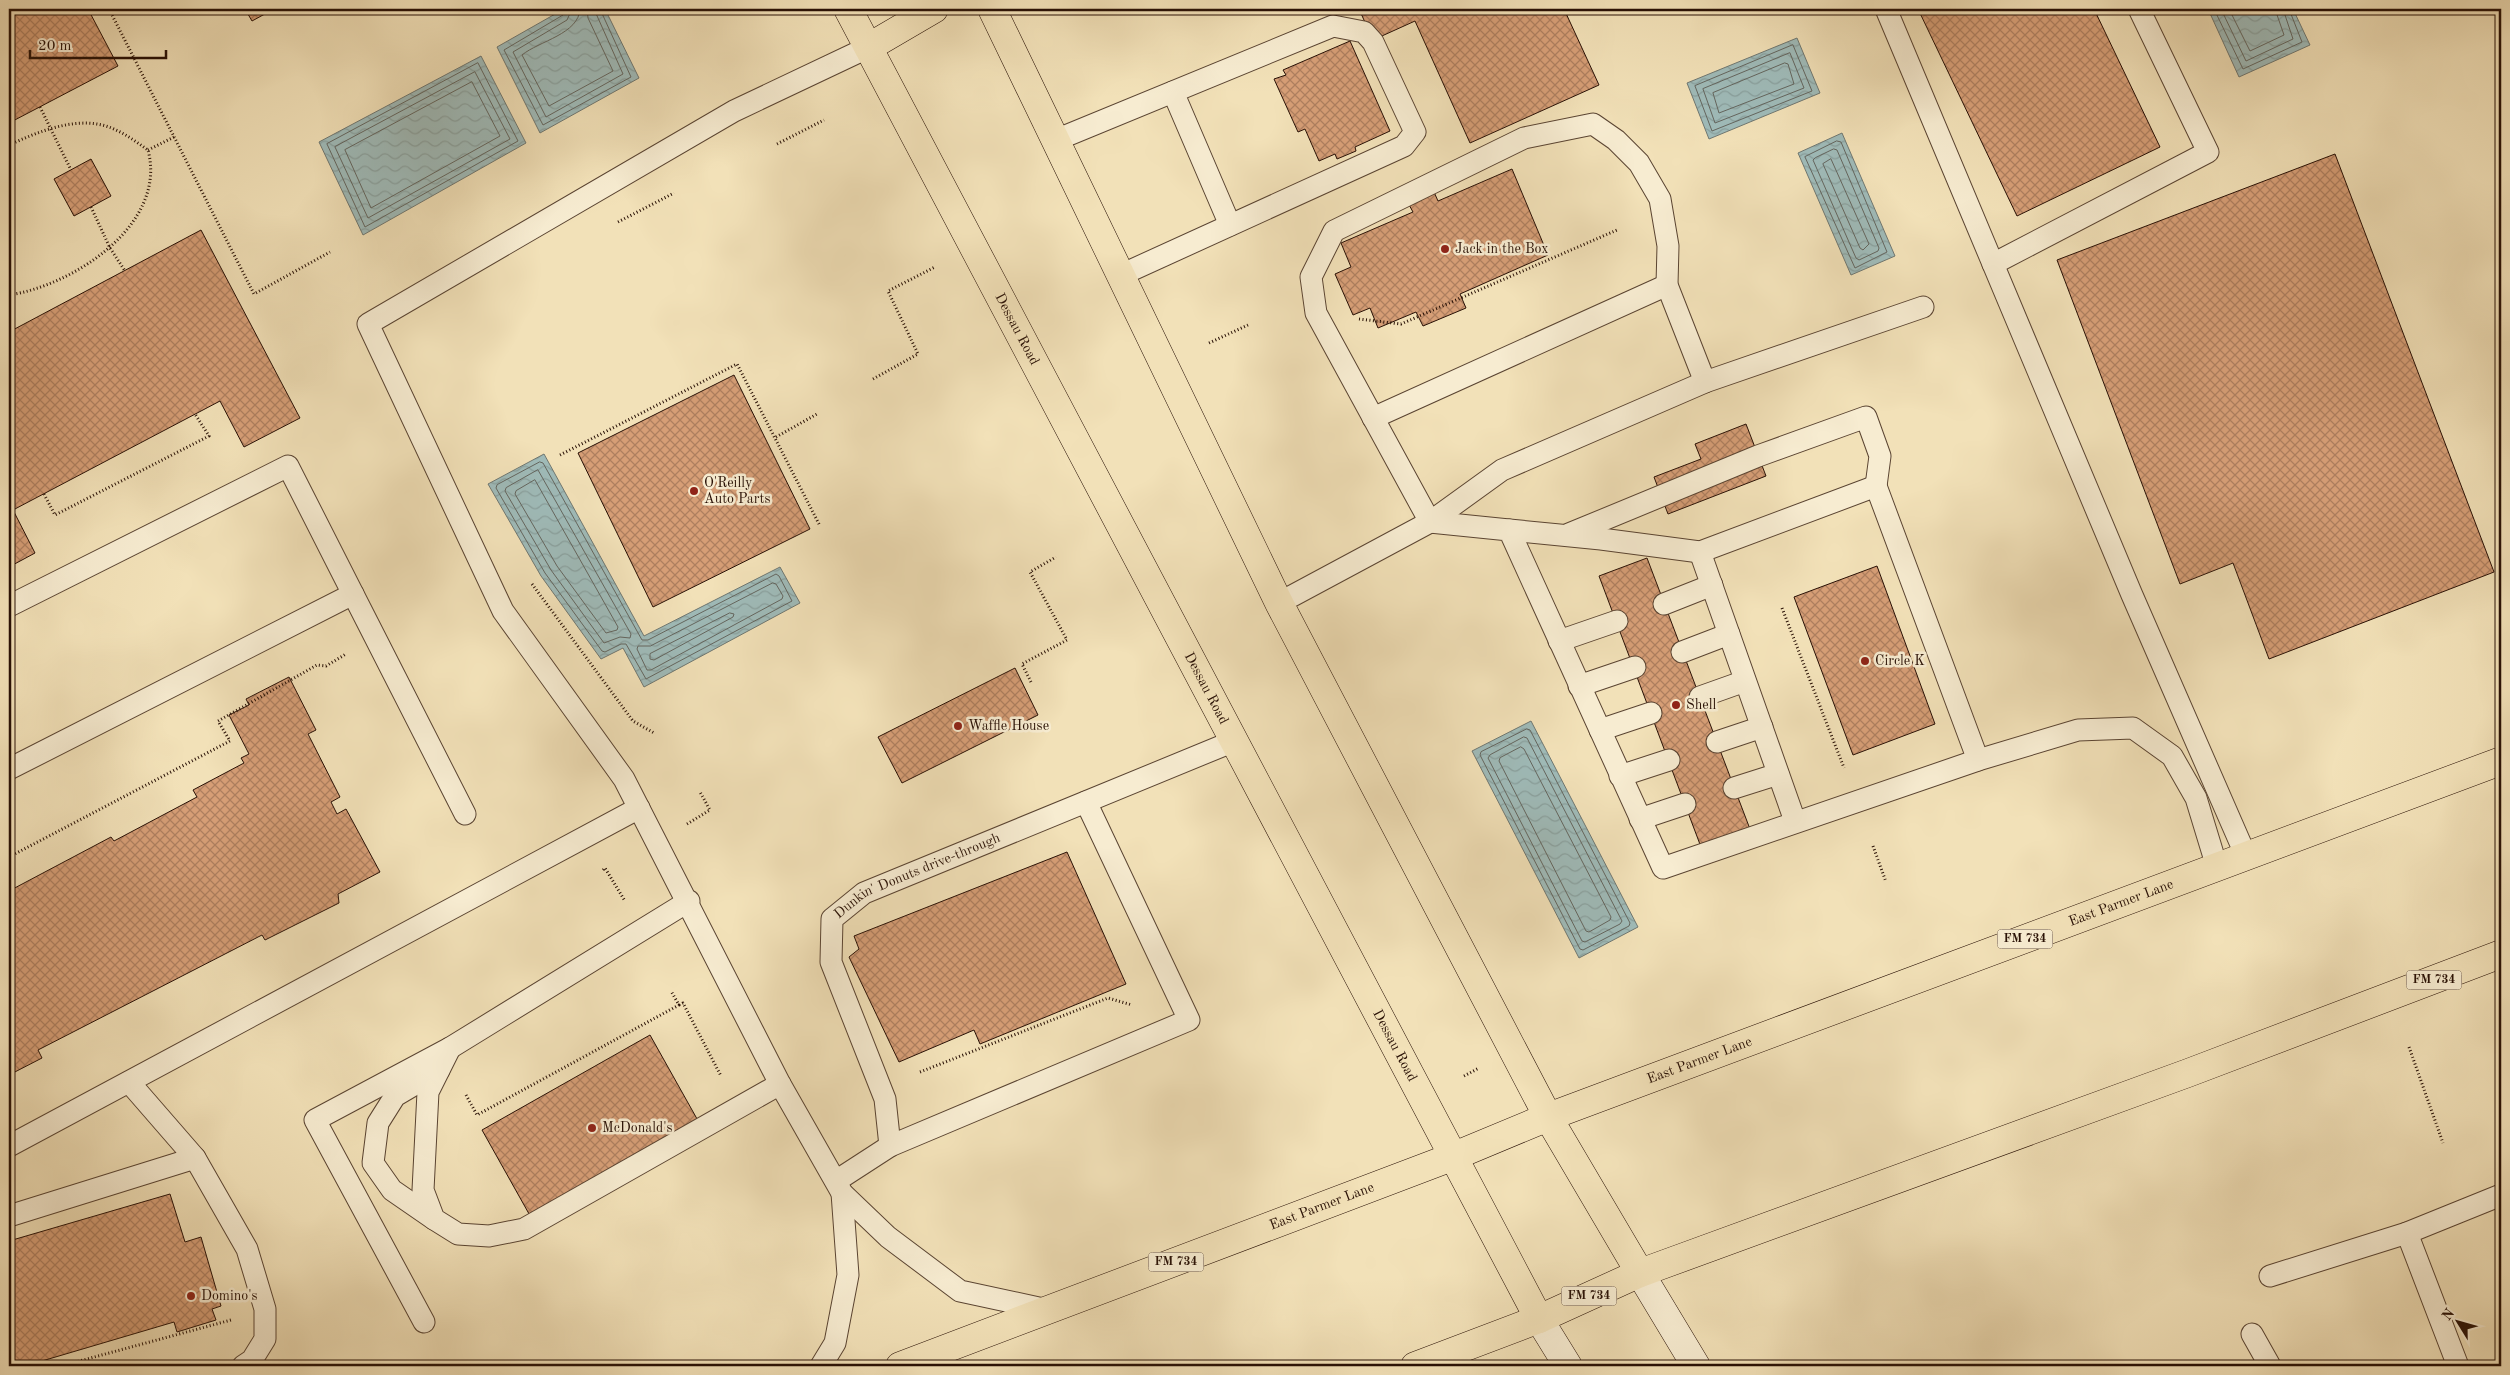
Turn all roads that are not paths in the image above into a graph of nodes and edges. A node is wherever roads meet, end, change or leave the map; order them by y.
1 (848, 9) edge
2 (934, 9) edge
3 (992, 9) edge
4 (1886, 9) edge
5 (2139, 9) edge
6 (869, 47) junction
7 (1173, 92) junction
8 (1056, 140) junction
9 (1230, 225) junction
10 (1993, 264) junction
11 (1121, 275) junction
12 (1667, 285) junction
13 (1923, 307) dead end
14 (1705, 382) junction
15 (1373, 418) junction
16 (1876, 486) junction
17 (1430, 522) junction
18 (1509, 530) junction
19 (1564, 536) junction
20 (1700, 552) junction
21 (1712, 586) junction
22 (353, 594) junction
23 (1279, 603) junction
24 (1664, 604) dead end
25 (9, 606) edge
26 (1617, 621) dead end
27 (1729, 634) junction
28 (1559, 641) junction
29 (1682, 652) dead end
30 (1635, 667) dead end
31 (1745, 681) junction
32 (1579, 686) junction
33 (1700, 697) dead end
34 (1651, 713) dead end
35 (1762, 728) junction
36 (1600, 730) junction
37 (1234, 741) junction
38 (1717, 742) dead end
39 (1669, 760) dead end
40 (1978, 760) junction
41 (2501, 761) edge
42 (9, 769) edge
43 (1778, 774) junction
44 (1620, 776) junction
45 (1734, 788) dead end
46 (1086, 802) junction
47 (1686, 804) dead end
48 (639, 808) junction
49 (465, 814) dead end
50 (1640, 819) junction
51 (1795, 821) junction
52 (2246, 856) junction
53 (2217, 867) junction
54 (689, 902) junction
55 (2501, 954) edge
56 (445, 1059) junction
57 (129, 1082) junction
58 (780, 1084) junction
59 (1548, 1118) junction
60 (9, 1146) edge
61 (890, 1146) junction
62 (1452, 1157) junction
63 (194, 1158) junction
64 (839, 1187) junction
65 (2501, 1195) edge
66 (9, 1216) edge
67 (434, 1219) junction
68 (2407, 1233) junction
69 (1640, 1273) junction
70 (2270, 1276) dead end
71 (1048, 1310) junction
72 (1539, 1319) junction
73 (424, 1322) dead end
74 (2252, 1334) dead end
75 (244, 1366) edge
76 (821, 1366) edge
77 (900, 1366) edge
78 (1415, 1366) edge
79 (1568, 1366) edge
80 (1696, 1366) edge
81 (2270, 1366) edge
82 (2458, 1366) edge

1 - 6 main road, Dessau Road
2 - 6 main road
3 - 8 main road
4 - 10 lane
5 - 10 lane
6 - 37 main road, Dessau Road
6 - 48 lane
7 - 8 lane
7 - 9 lane
7 - 9 lane
8 - 11 main road
9 - 11 lane
10 - 52 lane
11 - 23 main road
12 - 14 lane
12 - 15 lane
12 - 15 lane
13 - 14 lane
14 - 17 lane
15 - 17 lane
16 - 19 lane
16 - 20 lane
16 - 40 lane
17 - 18 lane
17 - 23 lane
18 - 19 lane
18 - 28 lane
19 - 20 lane
20 - 21 lane
21 - 24 lane
21 - 27 lane
22 - 25 lane
22 - 42 lane
22 - 49 lane
23 - 59 main road
26 - 28 lane
27 - 29 lane
27 - 31 lane
28 - 32 lane
30 - 32 lane
31 - 33 lane
31 - 35 lane
32 - 36 lane
34 - 36 lane
35 - 38 lane
35 - 43 lane
36 - 44 lane
37 - 46 lane, Dunkin' Donuts drive-through
37 - 62 main road, Dessau Road
39 - 44 lane
40 - 51 lane
40 - 53 lane
41 - 52 main road, East Parmer Lane / FM 734
43 - 45 lane
43 - 51 lane
44 - 50 lane
46 - 61 lane, Dunkin' Donuts drive-through
46 - 61 lane
47 - 50 lane
48 - 54 lane
48 - 57 lane
50 - 51 lane
52 - 53 main road, East Parmer Lane / FM 734
53 - 59 main road, East Parmer Lane / FM 734
54 - 56 lane
54 - 58 lane
55 - 69 main road, FM 734
56 - 67 lane
56 - 67 lane
56 - 73 lane
57 - 60 lane
57 - 63 lane
58 - 64 lane
58 - 67 lane
59 - 62 main road, East Parmer Lane / FM 734
59 - 69 main road
61 - 64 lane
62 - 71 main road, East Parmer Lane / FM 734
62 - 72 main road, Dessau Road
63 - 66 lane
63 - 75 lane
64 - 71 lane
64 - 76 lane
65 - 68 lane
68 - 70 lane
68 - 82 lane
69 - 72 main road, FM 734
69 - 80 main road
71 - 77 main road, East Parmer Lane / FM 734
72 - 78 main road, FM 734
72 - 79 main road, Dessau Road
74 - 81 lane

